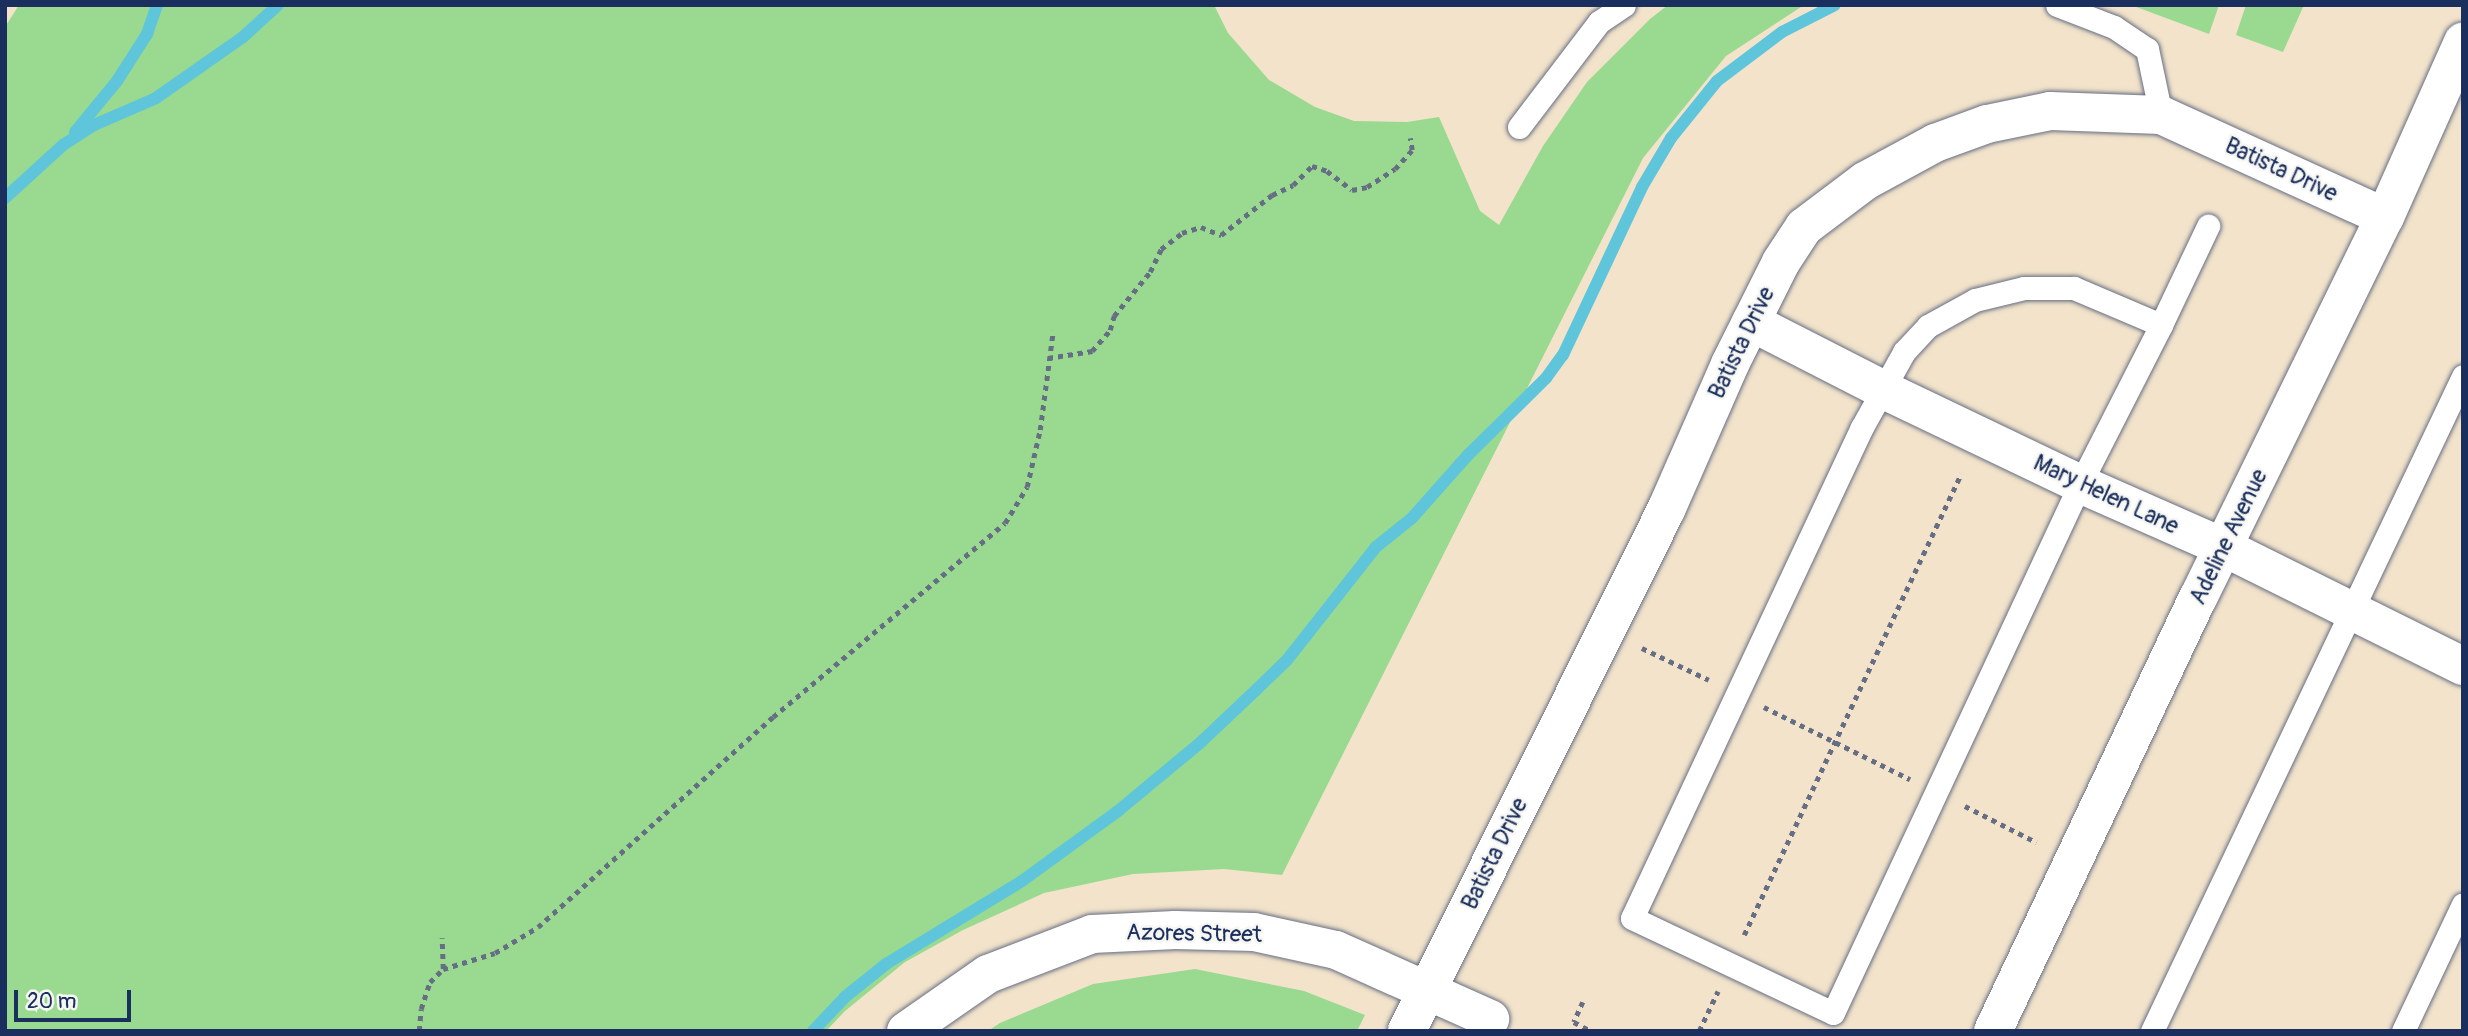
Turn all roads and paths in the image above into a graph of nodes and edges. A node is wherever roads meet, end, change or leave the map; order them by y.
1 (1624, 5) edge
2 (2057, 5) edge
3 (2463, 42) edge
4 (2161, 114) junction
5 (1519, 127) dead end
6 (1410, 138) dead end
7 (2385, 217) junction
8 (2208, 226) dead end
9 (1751, 322) junction
10 (2161, 325) junction
11 (1053, 331) dead end
12 (1048, 358) junction
13 (2463, 376) edge
14 (1884, 390) junction
15 (1961, 474) dead end
16 (2080, 484) junction
17 (2225, 548) junction
18 (2353, 612) junction
19 (1642, 648) dead end
20 (2463, 666) edge
21 (1736, 693) junction
22 (1834, 742) junction
23 (1936, 791) junction
24 (2036, 842) dead end
25 (2463, 904) edge
26 (442, 938) dead end
27 (1730, 965) junction
28 (443, 969) junction
29 (1428, 989) junction
30 (1583, 1002) dead end
31 (1490, 1019) dead end
32 (1588, 1030) edge
33 (419, 1031) edge
34 (906, 1031) edge
35 (1407, 1031) edge
36 (1699, 1031) edge
37 (1993, 1031) edge
38 (2152, 1031) edge
39 (2403, 1031) edge

1 - 5 lane
2 - 4 lane
3 - 7 street, Adeline Avenue
4 - 7 street, Batista Drive
4 - 9 street, Batista Drive
6 - 12 path
7 - 17 street, Adeline Avenue
8 - 10 lane
9 - 14 street, Mary Helen Lane
9 - 29 street, Batista Drive
10 - 14 lane
10 - 16 lane
11 - 12 path
12 - 28 path
13 - 18 lane
14 - 16 street, Mary Helen Lane
14 - 21 lane
15 - 22 path
16 - 17 street, Mary Helen Lane
16 - 23 lane
17 - 18 street, Mary Helen Lane
17 - 37 street, Adeline Avenue
18 - 20 street, Mary Helen Lane
18 - 38 lane
19 - 21 path
21 - 22 path
21 - 27 lane
22 - 23 path
22 - 27 path
23 - 24 path
23 - 27 lane
25 - 39 lane
26 - 28 path
27 - 36 path
28 - 33 path
29 - 31 street, Azores Street
29 - 34 street, Azores Street
29 - 35 street, Batista Drive
30 - 32 path

